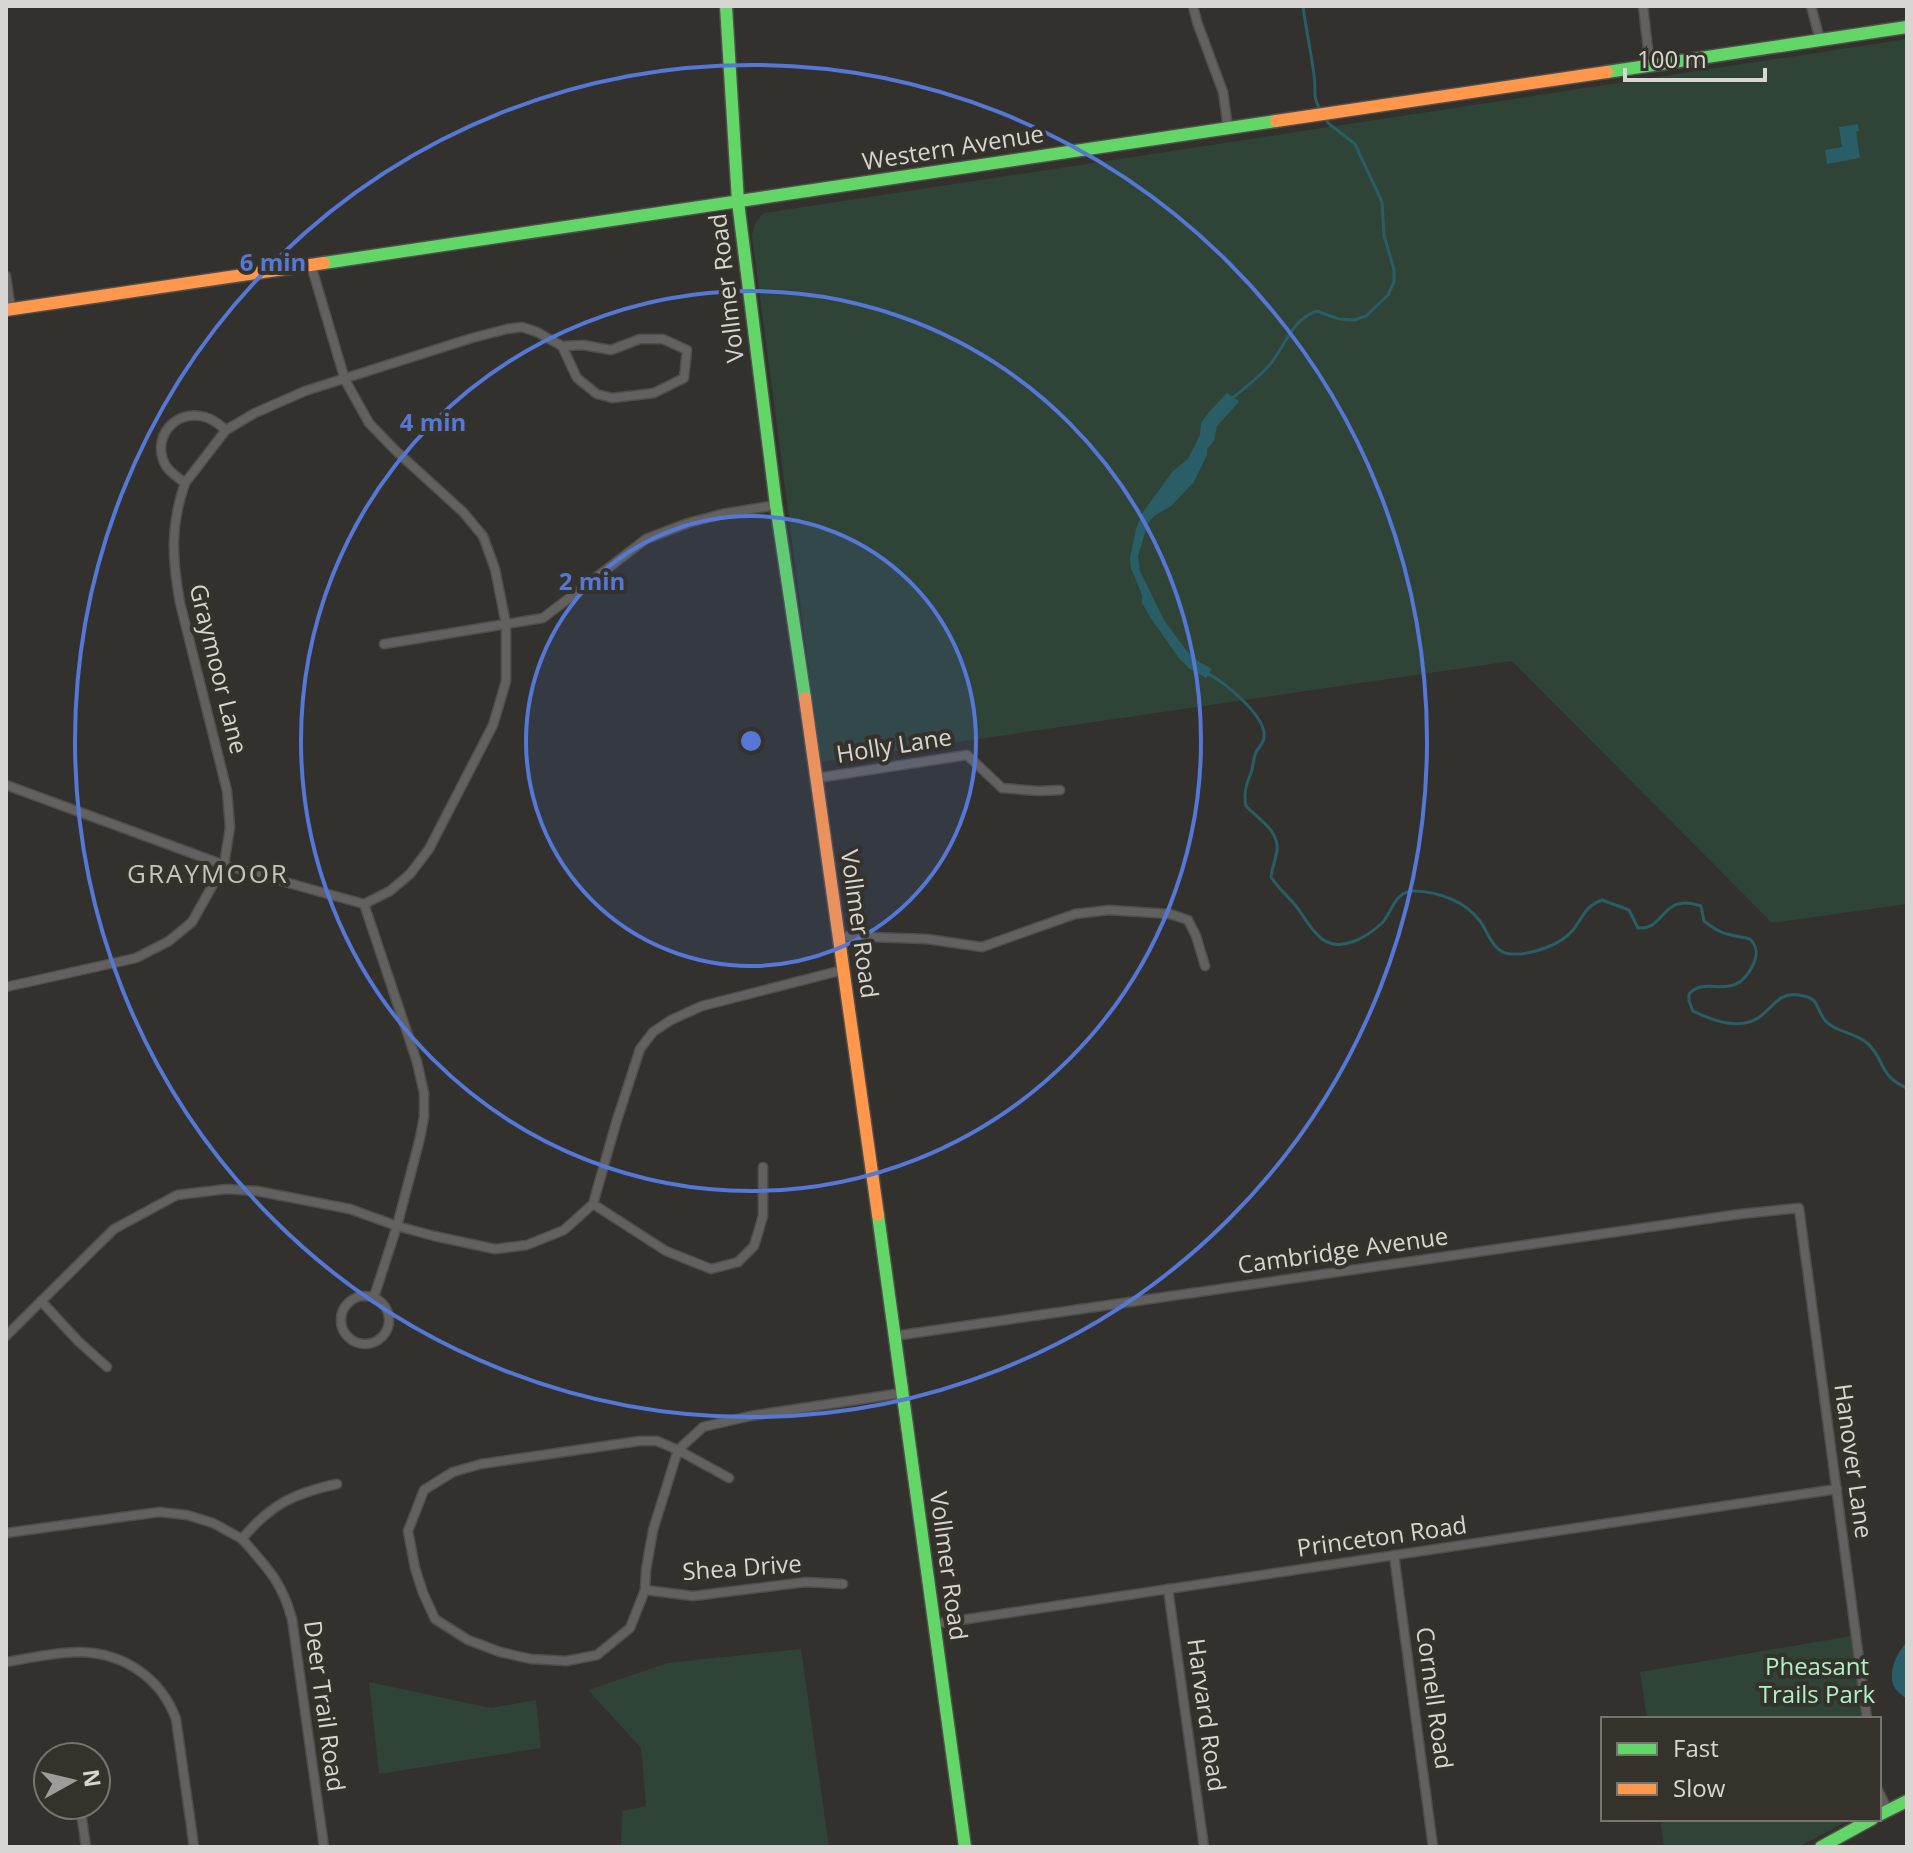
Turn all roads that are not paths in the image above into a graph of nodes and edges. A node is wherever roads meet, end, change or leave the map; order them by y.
1 (726, 6) edge
2 (1193, 6) edge
3 (1643, 6) edge
4 (1811, 6) edge
5 (1907, 27) edge
6 (1820, 40) junction
7 (1650, 66) junction
8 (1228, 128) junction
9 (738, 202) junction
10 (311, 265) junction
11 (6, 276) edge
12 (9, 310) edge
13 (562, 346) junction
14 (345, 380) junction
15 (226, 430) junction
16 (185, 483) junction
17 (776, 505) junction
18 (506, 624) junction
19 (384, 644) dead end
20 (817, 778) junction
21 (6, 785) edge
22 (1060, 790) dead end
23 (224, 865) junction
24 (364, 904) junction
25 (839, 936) junction
26 (1205, 966) dead end
27 (843, 970) junction
28 (6, 987) edge
29 (763, 1167) dead end
30 (593, 1204) junction
31 (1799, 1208) joint
32 (397, 1226) junction
33 (374, 1297) junction
34 (41, 1301) junction
35 (6, 1336) edge
36 (894, 1336) junction
37 (107, 1367) dead end
38 (902, 1393) junction
39 (678, 1450) junction
40 (729, 1478) dead end
41 (337, 1484) dead end
42 (1837, 1489) junction
43 (6, 1533) edge
44 (242, 1539) junction
45 (1394, 1555) junction
46 (843, 1584) dead end
47 (1168, 1589) junction
48 (645, 1590) junction
49 (934, 1624) junction
50 (6, 1662) edge
51 (1867, 1717) edge
52 (1907, 1801) edge
53 (1883, 1813) edge
54 (82, 1821) edge
55 (1868, 1821) edge
56 (86, 1847) edge
57 (194, 1847) edge
58 (324, 1847) edge
59 (965, 1847) edge
60 (1204, 1847) edge
61 (1433, 1847) edge
62 (1821, 1847) edge

1 - 9 main road, Vollmer Road
2 - 8 street
3 - 7 street
4 - 6 street
5 - 6 main road, Western Avenue
6 - 7 main road, Western Avenue
7 - 8 main road, Western Avenue
8 - 9 main road, Western Avenue
9 - 10 main road, Western Avenue
9 - 17 main road, Vollmer Road
10 - 12 main road, Western Avenue
10 - 14 street
11 - 12 street
13 - 13 street, Graymoor Lane
13 - 14 street, Graymoor Lane
14 - 15 street, Graymoor Lane
14 - 18 street
15 - 16 street, Graymoor Lane
15 - 16 street
16 - 23 street, Graymoor Lane
17 - 18 street
17 - 20 main road, Vollmer Road
18 - 19 street
18 - 24 street
20 - 22 street, Holly Lane
20 - 25 main road, Vollmer Road
21 - 23 street
23 - 24 street
23 - 28 street, Graymoor Lane
24 - 32 street
25 - 26 street
25 - 27 main road, Vollmer Road
27 - 30 street
27 - 36 main road, Vollmer Road
29 - 30 street
30 - 32 street
31 - 36 street, Cambridge Avenue
31 - 42 street, Hanover Lane
32 - 33 street
32 - 34 street
33 - 33 street
34 - 35 street
34 - 37 street
36 - 38 main road, Vollmer Road
38 - 39 street
38 - 49 main road, Vollmer Road
39 - 40 street
39 - 48 street
39 - 48 street
41 - 44 street
42 - 45 street, Princeton Road
42 - 51 street, Hanover Lane
43 - 44 street
44 - 58 street, Deer Trail Road
45 - 47 street, Princeton Road
45 - 61 street, Cornell Road
46 - 48 street, Shea Drive
47 - 49 street, Princeton Road
47 - 60 street, Harvard Road
49 - 59 main road, Vollmer Road
50 - 57 street
52 - 53 main road
54 - 56 street
55 - 62 main road

